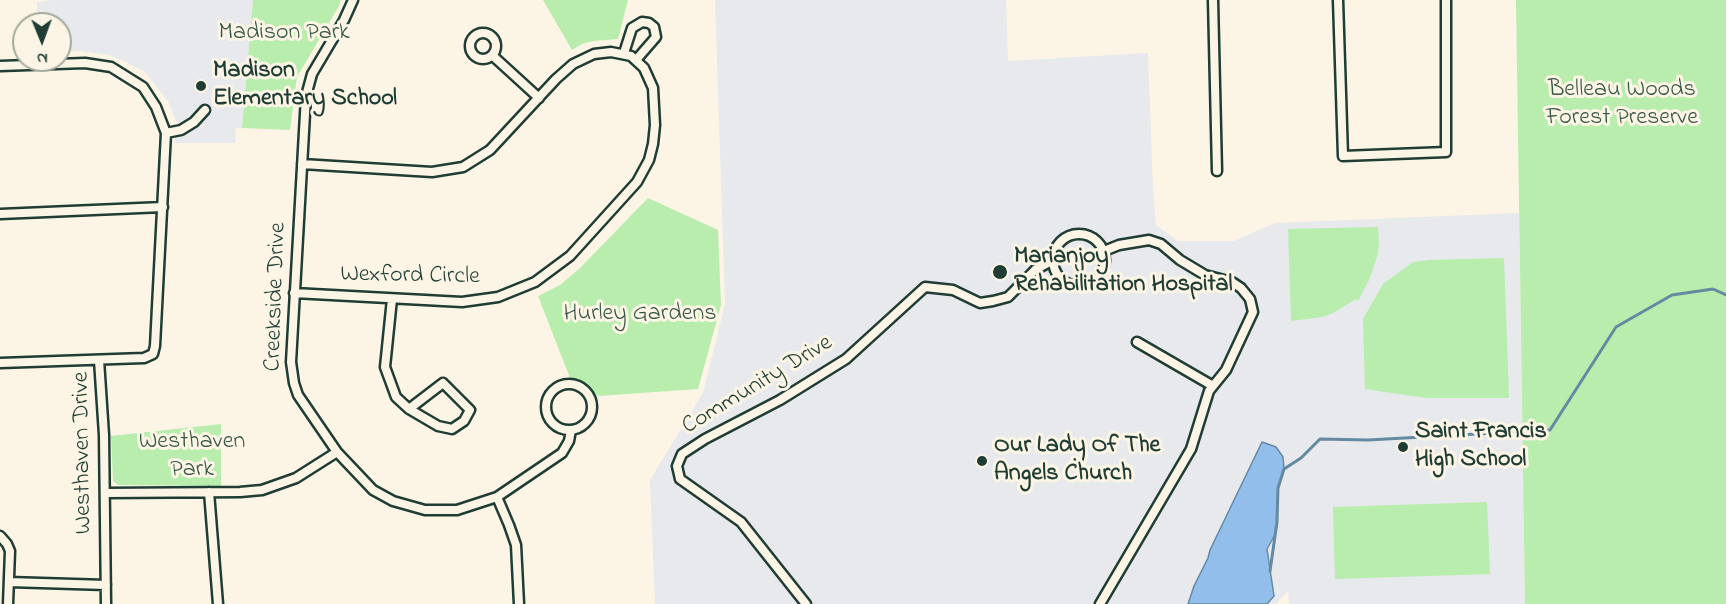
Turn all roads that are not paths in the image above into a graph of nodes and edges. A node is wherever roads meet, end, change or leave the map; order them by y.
1 (353, 0) edge
2 (1213, 0) edge
3 (1338, 0) edge
4 (1446, 0) edge
5 (624, 53) junction
6 (493, 56) dead end
7 (636, 60) junction
8 (0, 66) edge
9 (539, 98) junction
10 (205, 110) dead end
11 (166, 133) junction
12 (302, 164) junction
13 (1217, 171) dead end
14 (163, 207) junction
15 (0, 214) edge
16 (1104, 251) junction
17 (1053, 260) junction
18 (294, 293) junction
19 (392, 299) junction
20 (1137, 342) dead end
21 (99, 360) junction
22 (0, 363) edge
23 (1213, 386) junction
24 (409, 410) junction
25 (571, 430) junction
26 (337, 452) junction
27 (209, 492) junction
28 (106, 493) junction
29 (497, 497) junction
30 (0, 536) edge
31 (9, 582) junction
32 (106, 585) junction
33 (8, 604) edge
34 (106, 604) edge
35 (218, 604) edge
36 (519, 604) edge
37 (806, 604) edge
38 (1100, 604) edge

1 - 12 street, Creekside Drive
2 - 13 street
3 - 4 street
5 - 7 street, Wexford Circle
5 - 7 street
5 - 9 street
6 - 9 street
7 - 19 street, Wexford Circle
8 - 11 street
9 - 12 street
10 - 11 street
11 - 14 street, Westhaven Drive
12 - 18 street, Creekside Drive
14 - 15 street
14 - 21 street, Westhaven Drive
16 - 17 street, Community Drive
16 - 17 street
16 - 23 street
17 - 37 street, Community Drive
18 - 19 street, Wexford Circle
18 - 26 street, Creekside Drive
19 - 24 street
20 - 23 street
21 - 22 street
21 - 28 street, Westhaven Drive
23 - 38 street
24 - 24 street
25 - 25 street, Creekside Drive
25 - 29 street, Creekside Drive
26 - 27 street
26 - 29 street, Creekside Drive
27 - 28 street
27 - 35 street
28 - 32 street, Westhaven Drive
29 - 36 street
30 - 31 street
31 - 32 street
31 - 33 street
32 - 34 street, Westhaven Drive

